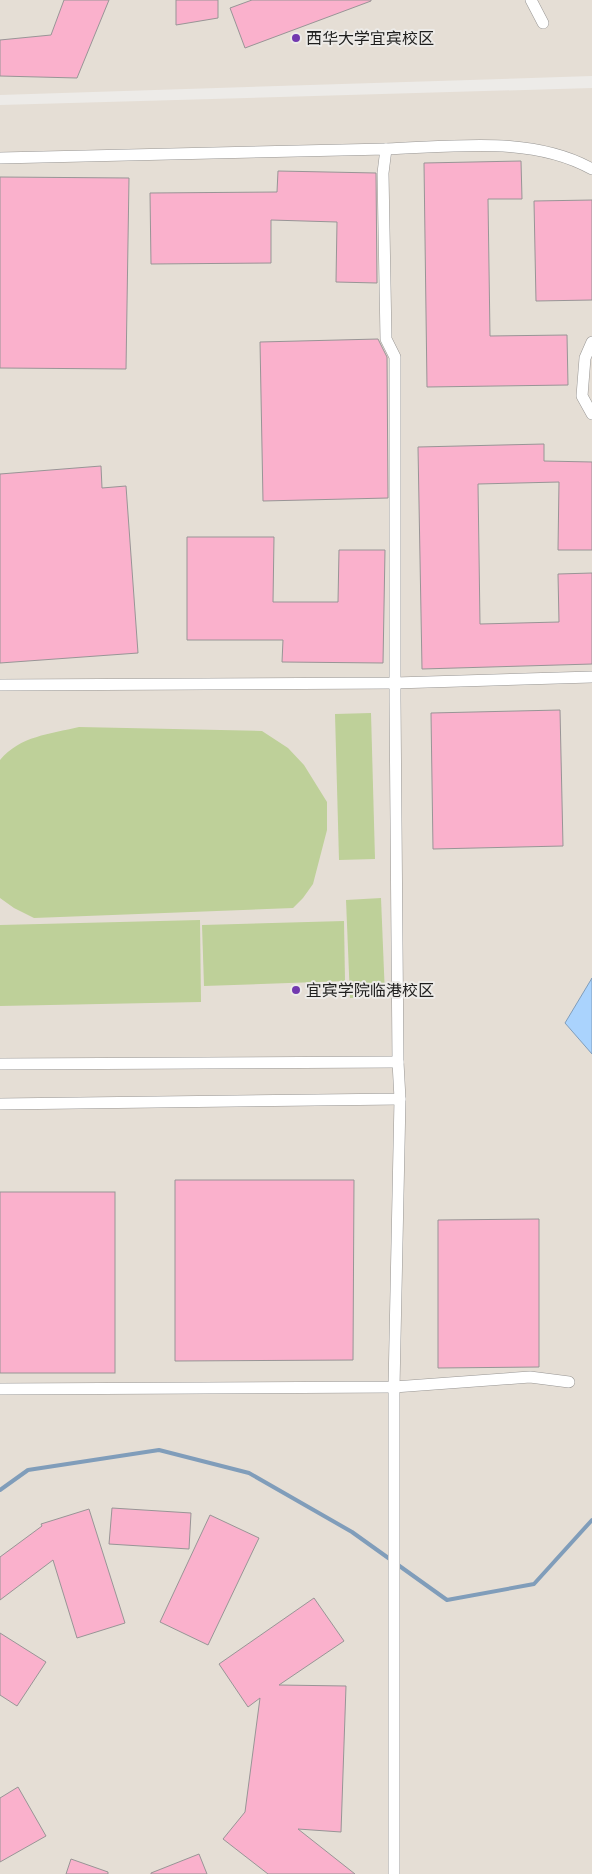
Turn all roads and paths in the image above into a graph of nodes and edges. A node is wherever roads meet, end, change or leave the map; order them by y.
1 (531, 0) edge
2 (543, 23) dead end
3 (386, 149) junction
4 (0, 158) edge
5 (592, 169) edge
6 (592, 342) edge
7 (592, 414) edge
8 (592, 677) edge
9 (395, 683) junction
10 (0, 685) edge
11 (398, 1062) junction
12 (0, 1064) edge
13 (400, 1099) junction
14 (0, 1104) edge
15 (569, 1382) dead end
16 (0, 1388) edge
17 (394, 1388) junction
18 (394, 1874) edge

1 - 2 street
3 - 4 street
3 - 5 street
3 - 9 street
6 - 7 street
8 - 9 street
9 - 10 street
9 - 11 street
11 - 12 street
11 - 13 street
13 - 14 street
13 - 17 street
15 - 17 street
16 - 17 street
17 - 18 street

